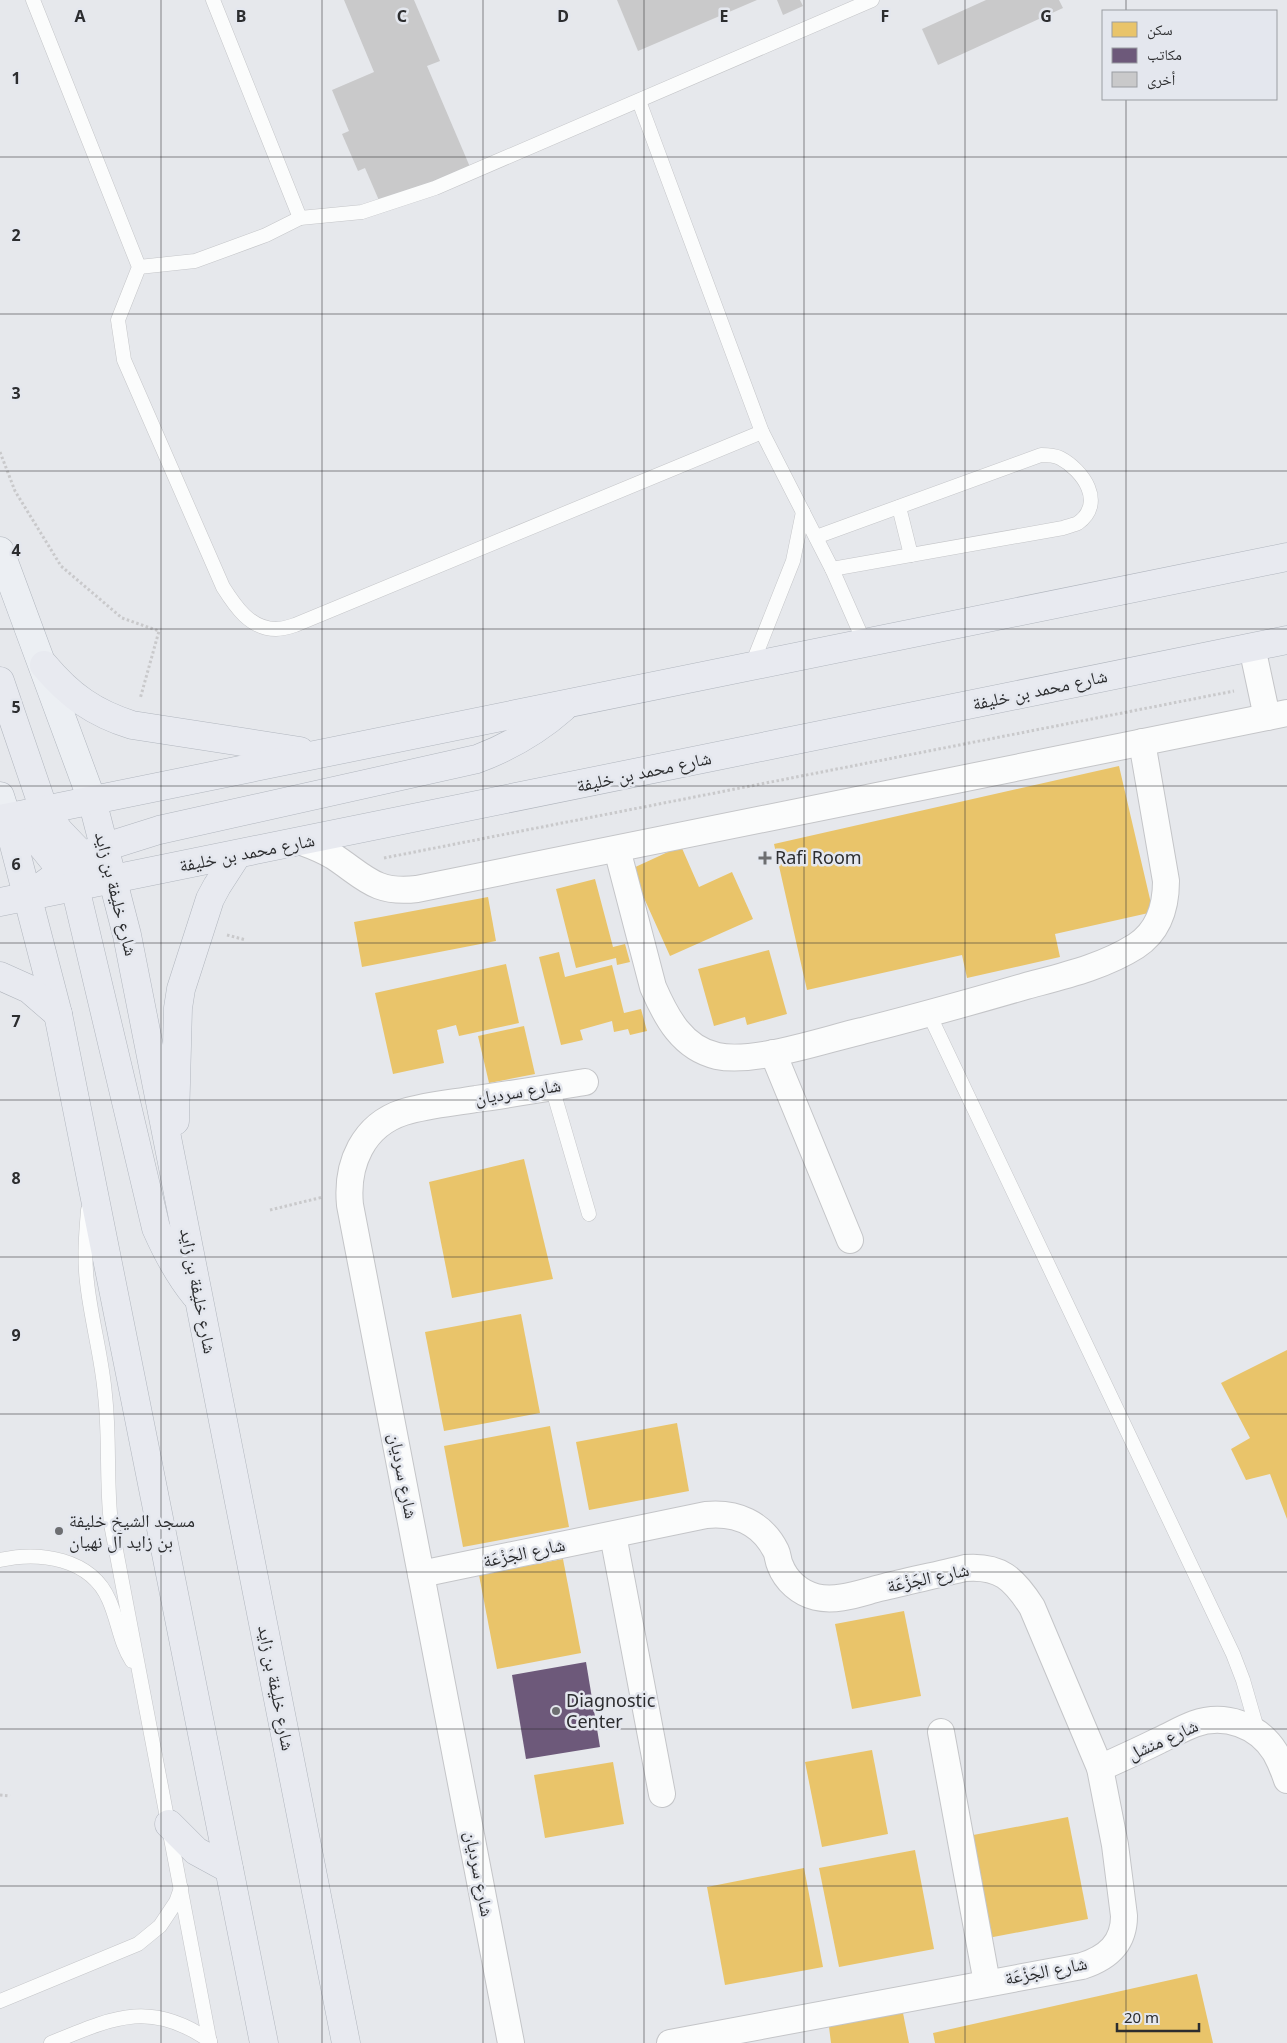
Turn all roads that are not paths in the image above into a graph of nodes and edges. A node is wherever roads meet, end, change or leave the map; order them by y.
1 (32, 0) edge
2 (213, 0) edge
3 (872, 0) edge
4 (639, 101) junction
5 (300, 218) junction
6 (138, 267) junction
7 (762, 432) junction
8 (899, 507) junction
9 (803, 512) junction
10 (816, 537) junction
11 (0, 552) edge
12 (911, 555) junction
13 (1287, 557) edge
14 (832, 569) junction
15 (1287, 640) edge
16 (865, 644) junction
17 (1252, 647) junction
18 (44, 665) junction
19 (751, 667) junction
20 (0, 681) edge
21 (566, 705) junction
22 (1277, 715) edge
23 (1142, 742) junction
24 (323, 754) junction
25 (92, 800) junction
26 (2, 811) edge
27 (48, 828) junction
28 (302, 842) junction
29 (617, 849) junction
30 (237, 855) junction
31 (9, 859) edge
32 (81, 865) junction
33 (113, 880) junction
34 (28, 897) junction
35 (0, 902) edge
36 (0, 976) edge
37 (58, 1014) junction
38 (929, 1014) junction
39 (773, 1053) junction
40 (584, 1082) dead end
41 (552, 1087) junction
42 (173, 1168) junction
43 (93, 1184) junction
44 (589, 1214) dead end
45 (850, 1240) dead end
46 (200, 1302) junction
47 (613, 1534) junction
48 (0, 1560) edge
49 (421, 1574) junction
50 (139, 1671) junction
51 (941, 1732) dead end
52 (1258, 1733) junction
53 (1100, 1768) junction
54 (1287, 1780) edge
55 (662, 1794) dead end
56 (169, 1824) junction
57 (229, 1869) junction
58 (181, 1888) junction
59 (987, 1983) junction
60 (0, 2001) edge
61 (210, 2042) edge
62 (51, 2043) edge
63 (264, 2043) edge
64 (346, 2043) edge
65 (511, 2043) edge
66 (670, 2043) edge

1 - 6 lane
2 - 5 lane
3 - 4 lane
4 - 5 lane
4 - 7 lane
5 - 6 lane
6 - 7 lane
7 - 9 lane
8 - 10 lane
8 - 12 lane
8 - 12 lane
9 - 10 lane
9 - 19 lane
10 - 14 lane
11 - 18 main road, شارع خليفة بن زايد
12 - 14 lane
13 - 16 highway
14 - 16 lane
15 - 17 highway, شارع محمد بن خليفة
16 - 19 highway
17 - 22 street
17 - 28 highway, شارع محمد بن خليفة
18 - 24 highway
18 - 25 main road, شارع خليفة بن زايد
19 - 21 highway
20 - 27 highway
21 - 24 highway
21 - 32 highway
22 - 23 street
23 - 29 street
23 - 38 street
24 - 25 highway
25 - 27 highway
25 - 32 highway, شارع خليفة بن زايد
26 - 27 highway
26 - 31 highway
27 - 31 highway
27 - 32 highway
28 - 29 street
28 - 30 highway, شارع محمد بن خليفة
29 - 39 street
30 - 33 highway, شارع محمد بن خليفة
30 - 42 highway
31 - 34 highway
32 - 33 highway, شارع محمد بن خليفة
32 - 33 highway, شارع خليفة بن زايد
32 - 34 highway, شارع محمد بن خليفة
32 - 46 highway
33 - 42 highway, شارع خليفة بن زايد
34 - 35 highway, شارع محمد بن خليفة
34 - 37 highway
36 - 37 highway
37 - 43 highway
38 - 39 street
38 - 52 lane
39 - 45 street
40 - 41 street, شارع سرديان
41 - 44 lane
41 - 49 street, شارع سرديان
42 - 46 highway, شارع خليفة بن زايد
43 - 50 lane
43 - 57 highway
46 - 64 highway, شارع خليفة بن زايد
47 - 49 street, شارع الجَزْعَة
47 - 53 street, شارع الجَزْعَة
47 - 55 street
48 - 50 lane
49 - 65 street, شارع سرديان
50 - 56 lane
51 - 59 street, شارع الجَزْعَة
52 - 53 street, شارع منشل
52 - 54 street, شارع منشل
53 - 59 street, شارع الجَزْعَة
56 - 57 highway
56 - 58 lane
57 - 63 highway
58 - 60 lane
58 - 61 lane
59 - 66 street, شارع الجَزْعَة
61 - 62 lane

